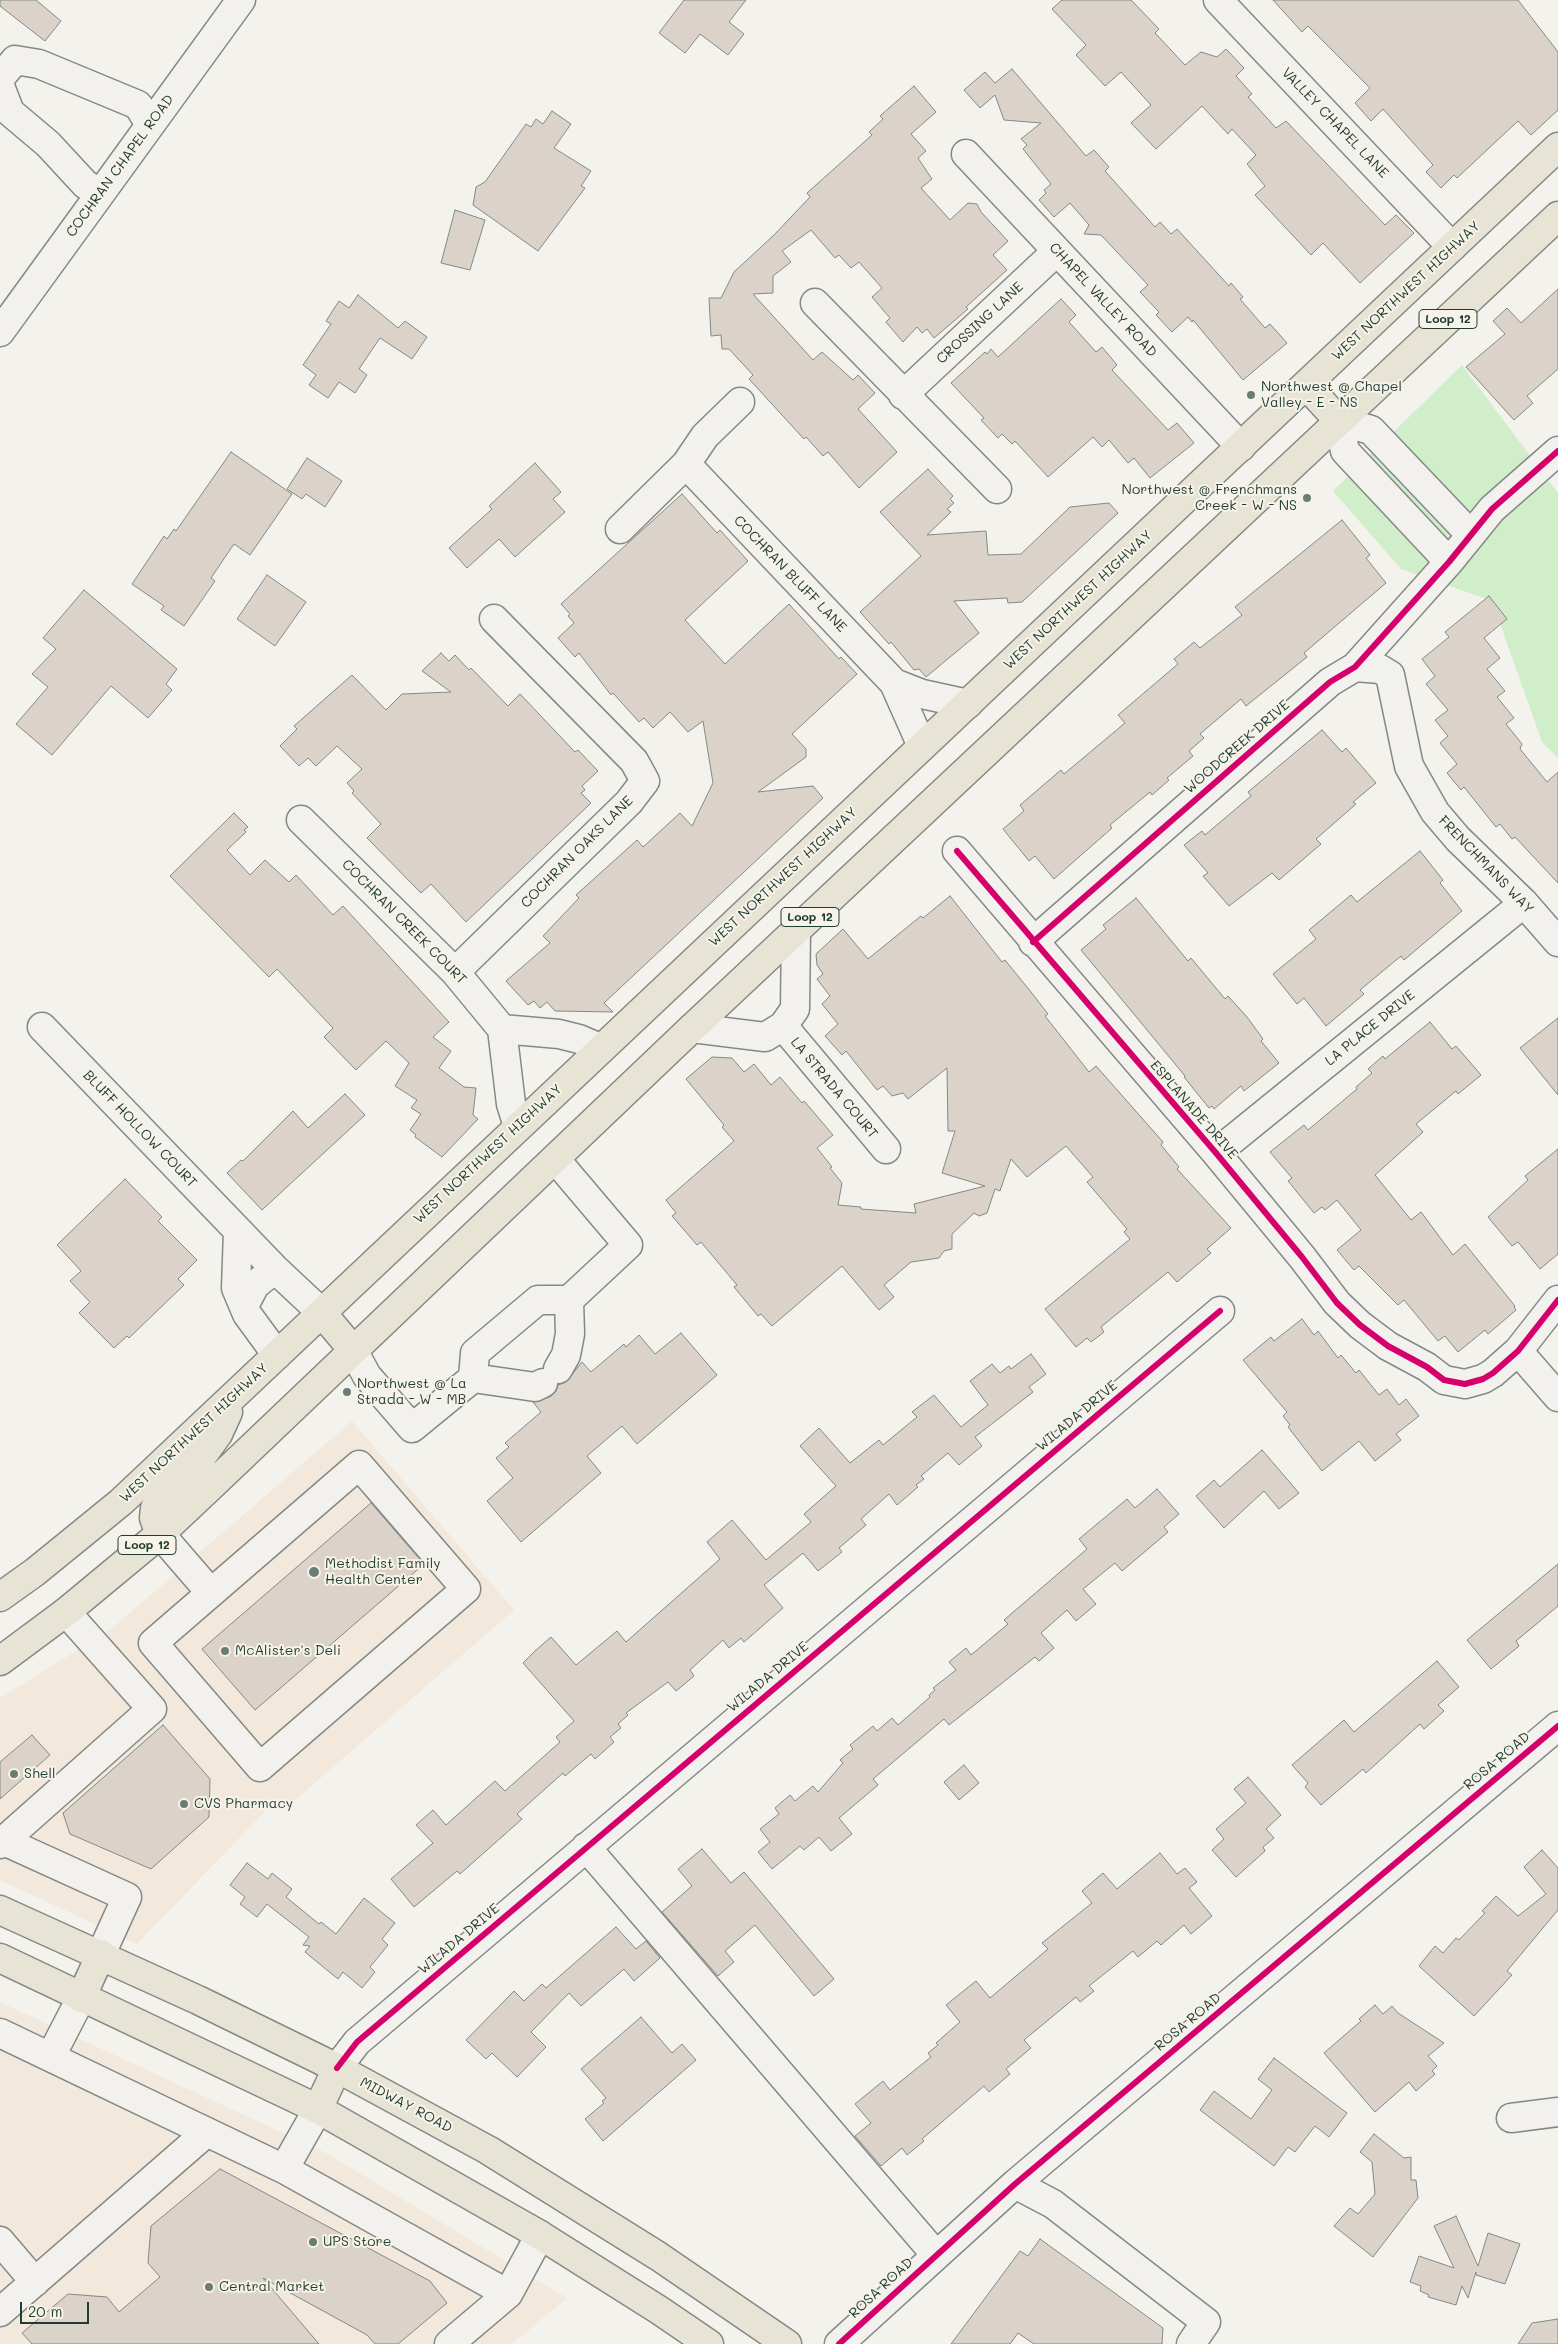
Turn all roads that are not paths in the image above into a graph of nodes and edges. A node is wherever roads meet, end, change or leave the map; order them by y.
1 (241, 0) edge
2 (1218, 0) edge
3 (0, 78) edge
4 (0, 86) edge
5 (150, 125) junction
6 (1558, 147) edge
7 (966, 154) dead end
8 (100, 194) junction
9 (1558, 216) edge
10 (1452, 247) junction
11 (1057, 251) junction
12 (816, 303) dead end
13 (0, 332) edge
14 (1306, 385) junction
15 (903, 395) junction
16 (740, 402) dead end
17 (1338, 421) junction
18 (1241, 447) junction
19 (1558, 451) edge
20 (686, 464) junction
21 (997, 489) dead end
22 (620, 529) dead end
23 (1472, 535) junction
24 (1449, 562) junction
25 (494, 619) dead end
26 (1355, 667) junction
27 (914, 702) junction
28 (968, 704) junction
29 (922, 746) junction
30 (301, 820) dead end
31 (957, 850) dead end
32 (1524, 904) junction
33 (796, 931) junction
34 (1033, 942) junction
35 (1558, 942) edge
36 (455, 972) junction
37 (783, 1026) junction
38 (42, 1027) dead end
39 (692, 1028) junction
40 (502, 1029) junction
41 (600, 1048) junction
42 (518, 1126) junction
43 (886, 1149) dead end
44 (1216, 1153) junction
45 (556, 1160) junction
46 (238, 1231) junction
47 (275, 1269) junction
48 (569, 1300) junction
49 (1558, 1300) edge
50 (244, 1306) junction
51 (1220, 1311) dead end
52 (322, 1313) junction
53 (353, 1350) junction
54 (1518, 1350) junction
55 (277, 1355) junction
56 (473, 1378) junction
57 (236, 1395) junction
58 (1558, 1397) edge
59 (160, 1534) junction
60 (211, 1593) junction
61 (0, 1597) edge
62 (66, 1612) junction
63 (0, 1661) edge
64 (1558, 1726) edge
65 (2, 1843) edge
66 (586, 1848) junction
67 (0, 1910) edge
68 (101, 1954) junction
69 (0, 1958) edge
70 (81, 1998) junction
71 (0, 2033) edge
72 (51, 2056) junction
73 (337, 2068) junction
74 (318, 2110) junction
75 (1558, 2112) edge
76 (1511, 2118) dead end
77 (207, 2132) junction
78 (284, 2169) junction
79 (1015, 2184) junction
80 (540, 2235) junction
81 (0, 2241) edge
82 (936, 2255) junction
83 (35, 2282) junction
84 (508, 2294) junction
85 (0, 2312) edge
86 (449, 2344) edge
87 (709, 2344) edge
88 (787, 2344) edge
89 (839, 2344) edge
90 (1191, 2344) edge

1 - 5 street, COCHRAN CHAPEL ROAD
2 - 10 street, VALLEY CHAPEL LANE
3 - 5 street
4 - 8 street
5 - 8 street, COCHRAN CHAPEL ROAD
6 - 10 main road, WEST NORTHWEST HIGHWAY
7 - 11 street, CHAPEL VALLEY ROAD
8 - 13 street, COCHRAN CHAPEL ROAD
9 - 17 main road, Loop 12
10 - 14 main road, WEST NORTHWEST HIGHWAY
11 - 15 street, CROSSING LANE
11 - 18 street, CHAPEL VALLEY ROAD
12 - 15 street
14 - 17 main road
14 - 18 main road, WEST NORTHWEST HIGHWAY
15 - 21 street
16 - 20 street
17 - 23 street
17 - 24 street
17 - 33 main road, Loop 12
18 - 28 main road, WEST NORTHWEST HIGHWAY
19 - 23 street, WOODCREEK DRIVE
20 - 22 street
20 - 27 street, COCHRAN BLUFF LANE
23 - 24 street, WOODCREEK DRIVE
24 - 26 street, WOODCREEK DRIVE
25 - 36 street, COCHRAN OAKS LANE
26 - 32 street, FRENCHMANS WAY
26 - 34 street, WOODCREEK DRIVE
27 - 28 street
27 - 29 street, COCHRAN BLUFF LANE
28 - 29 main road, WEST NORTHWEST HIGHWAY
29 - 41 main road, WEST NORTHWEST HIGHWAY
30 - 36 street, COCHRAN CREEK COURT
31 - 34 street, ESPLANADE DRIVE
32 - 35 street, FRENCHMANS WAY
32 - 44 street, LA PLACE DRIVE
33 - 37 street, LA STRADA COURT
33 - 39 main road, Loop 12
34 - 44 street, ESPLANADE DRIVE
36 - 40 street, COCHRAN CREEK COURT
37 - 39 street, LA STRADA COURT
37 - 43 street, LA STRADA COURT
38 - 46 street, BLUFF HOLLOW COURT
39 - 45 main road, Loop 12
40 - 41 street
40 - 42 street
41 - 42 main road, WEST NORTHWEST HIGHWAY
42 - 52 main road, WEST NORTHWEST HIGHWAY
44 - 54 street, ESPLANADE DRIVE
45 - 48 street
45 - 53 main road, Loop 12
46 - 47 street, BLUFF HOLLOW COURT
46 - 50 street
47 - 50 street
47 - 52 street, BLUFF HOLLOW COURT
48 - 56 street
48 - 56 street
49 - 54 street, ESPLANADE DRIVE
50 - 55 street
51 - 66 street, WILADA DRIVE
52 - 53 main road
52 - 55 main road, WEST NORTHWEST HIGHWAY
53 - 56 street
53 - 59 main road, Loop 12
54 - 58 street
55 - 57 main road, WEST NORTHWEST HIGHWAY
57 - 59 main road
57 - 61 main road, WEST NORTHWEST HIGHWAY
59 - 60 street
59 - 62 main road, Loop 12
60 - 60 street
62 - 63 main road, Loop 12
62 - 65 street
64 - 79 street, ROSA ROAD
65 - 68 street
66 - 73 street, WILADA DRIVE
66 - 82 street
67 - 68 main road, MIDWAY ROAD
68 - 70 main road
68 - 73 main road, MIDWAY ROAD
69 - 70 main road
70 - 72 street
70 - 74 main road
71 - 72 street
72 - 77 street
73 - 74 main road
73 - 88 main road, MIDWAY ROAD
74 - 78 street
74 - 80 main road
75 - 76 street
77 - 78 street
77 - 83 street
78 - 84 street
79 - 82 street, ROSA ROAD
79 - 90 street
80 - 84 street
80 - 87 main road
81 - 83 street
82 - 89 street, ROSA ROAD
83 - 85 street
84 - 86 street

